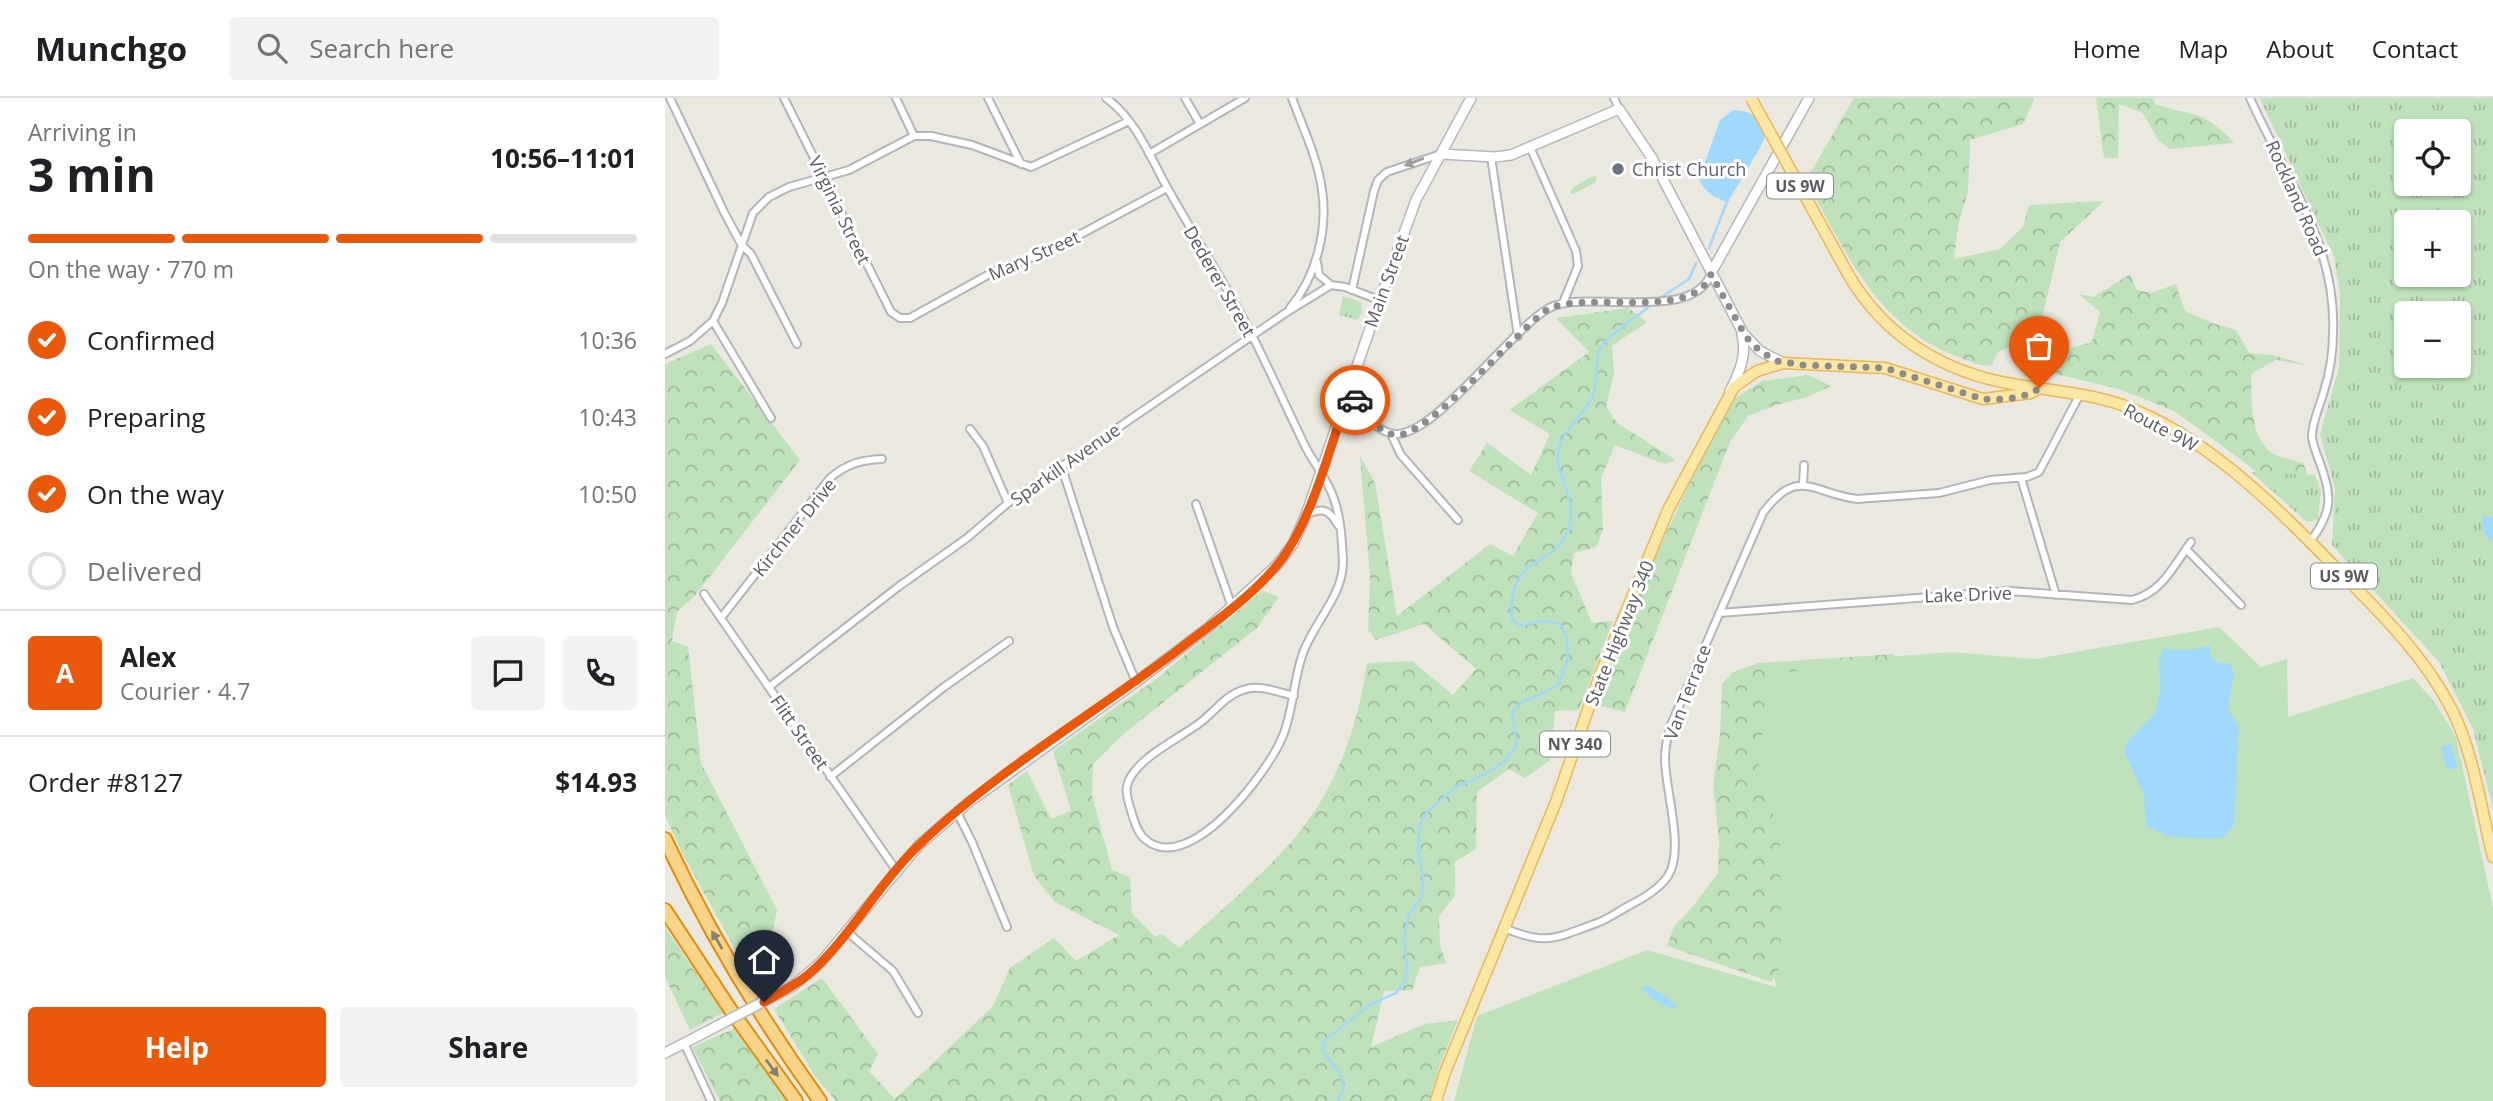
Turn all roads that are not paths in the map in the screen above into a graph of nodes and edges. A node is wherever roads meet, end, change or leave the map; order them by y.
1 (670, 98) edge
2 (784, 98) edge
3 (896, 98) edge
4 (988, 98) edge
5 (1106, 98) edge
6 (1185, 98) edge
7 (1245, 98) edge
8 (1292, 98) edge
9 (1471, 98) edge
10 (1614, 98) edge
11 (1751, 98) edge
12 (1809, 98) edge
13 (2250, 98) edge
14 (1619, 109) junction
15 (1129, 121) junction
16 (1200, 124) junction
17 (914, 136) junction
18 (1530, 147) junction
19 (1149, 154) junction
20 (1441, 154) junction
21 (1490, 157) junction
22 (1021, 164) junction
23 (824, 177) junction
24 (1167, 188) junction
25 (741, 244) junction
26 (1317, 256) junction
27 (1711, 274) junction
28 (1331, 285) junction
29 (1352, 290) junction
30 (1379, 299) junction
31 (1563, 303) junction
32 (1284, 314) junction
33 (900, 318) joint
34 (712, 321) junction
35 (1739, 326) junction
36 (1252, 335) junction
37 (1518, 335) junction
38 (797, 344) dead end
39 (665, 354) edge
40 (1783, 363) junction
41 (2039, 388) junction
42 (1348, 393) junction
43 (1729, 393) junction
44 (2080, 394) junction
45 (771, 418) dead end
46 (970, 429) dead end
47 (1391, 434) junction
48 (881, 459) dead end
49 (1804, 465) dead end
50 (1061, 466) junction
51 (1321, 473) junction
52 (2021, 478) junction
53 (1803, 485) junction
54 (1008, 503) junction
55 (1196, 504) dead end
56 (1306, 515) junction
57 (1458, 520) dead end
58 (1340, 529) junction
59 (2191, 542) dead end
60 (2310, 542) junction
61 (2186, 549) junction
62 (704, 594) dead end
63 (2056, 595) junction
64 (2241, 605) dead end
65 (1232, 607) junction
66 (1719, 613) junction
67 (721, 618) junction
68 (1009, 641) dead end
69 (1136, 682) junction
70 (769, 687) junction
71 (1294, 696) junction
72 (830, 777) junction
73 (957, 811) junction
74 (665, 839) edge
75 (2493, 857) edge
76 (896, 870) junction
77 (665, 911) edge
78 (1007, 927) dead end
79 (1504, 928) junction
80 (846, 931) junction
81 (918, 1013) dead end
82 (684, 1043) junction
83 (665, 1053) edge
84 (711, 1101) edge
85 (796, 1101) edge
86 (820, 1101) edge
87 (1436, 1101) edge

1 - 25 street
2 - 23 street, Virginia Street
3 - 17 street
4 - 22 street
5 - 15 street, Dederer Street
6 - 16 street
7 - 16 street
8 - 26 street
9 - 20 main road, Main Street
10 - 14 street
11 - 41 main road, Route 9W / US 9W, bridge
12 - 27 main road
13 - 60 street, Rockland Road
14 - 18 main road
14 - 27 main road, NY 340
15 - 19 street, Dederer Street
15 - 22 street
16 - 19 street
17 - 22 street
17 - 23 street
18 - 21 main road
18 - 31 street
19 - 24 street, Dederer Street
20 - 21 main road
20 -> 29 street
20 - 30 main road, Main Street
21 - 37 street
23 - 25 street
23 - 33 street, Virginia Street
24 - 33 street, Mary Street
24 - 36 street, Dederer Street
25 - 34 street
25 - 38 street
26 - 28 street
26 - 32 street
27 - 31 street
27 - 35 main road, NY 340
28 - 29 street
28 - 32 street, Sparkill Avenue
29 - 30 street
30 - 42 main road, Main Street
31 - 37 street
32 - 36 street, Sparkill Avenue
34 - 39 street
34 - 45 street
35 - 40 main road
35 - 43 main road, State Highway 340 / NY 340
36 - 50 street, Sparkill Avenue
36 - 51 street, Dederer Street
37 - 47 street
40 - 41 main road
40 - 43 main road
41 - 44 main road, Route 9W / US 9W
42 - 47 street
42 - 51 main road, Main Street
43 - 79 main road, State Highway 340 / NY 340
44 - 52 street
44 - 60 main road, Route 9W / US 9W
46 - 54 street
47 - 57 street
48 - 67 street, Kirchner Drive
49 - 53 street
50 - 54 street, Sparkill Avenue
50 - 69 street
51 - 56 main road, Main Street
51 - 58 street, Dederer Street
52 - 53 street
52 - 63 street
53 - 66 street, Van Terrace
54 - 70 street, Sparkill Avenue
55 - 65 street
56 - 58 street
56 - 65 main road, Main Street
58 - 71 street, Dederer Street
59 - 61 street, Lake Drive
60 - 75 main road, Route 9W / US 9W
61 - 63 street, Lake Drive
61 - 64 street
62 - 67 street, Flitt Street
63 - 66 street, Lake Drive
65 - 69 main road, Main Street
66 - 79 street, Van Terrace
67 - 70 street, Flitt Street
68 - 72 street
69 - 73 main road, Main Street
70 - 72 street, Flitt Street
71 - 71 street, Dederer Street
72 - 76 street, Flitt Street
73 - 76 main road, Main Street
73 - 78 street
86 -> 74 highway
76 - 80 main road, Main Street
77 -> 85 highway
79 - 87 main road, State Highway 340 / NY 340
80 - 81 street
80 - 82 main road, Main Street, bridge
82 - 83 main road, Main Street
82 - 84 street

